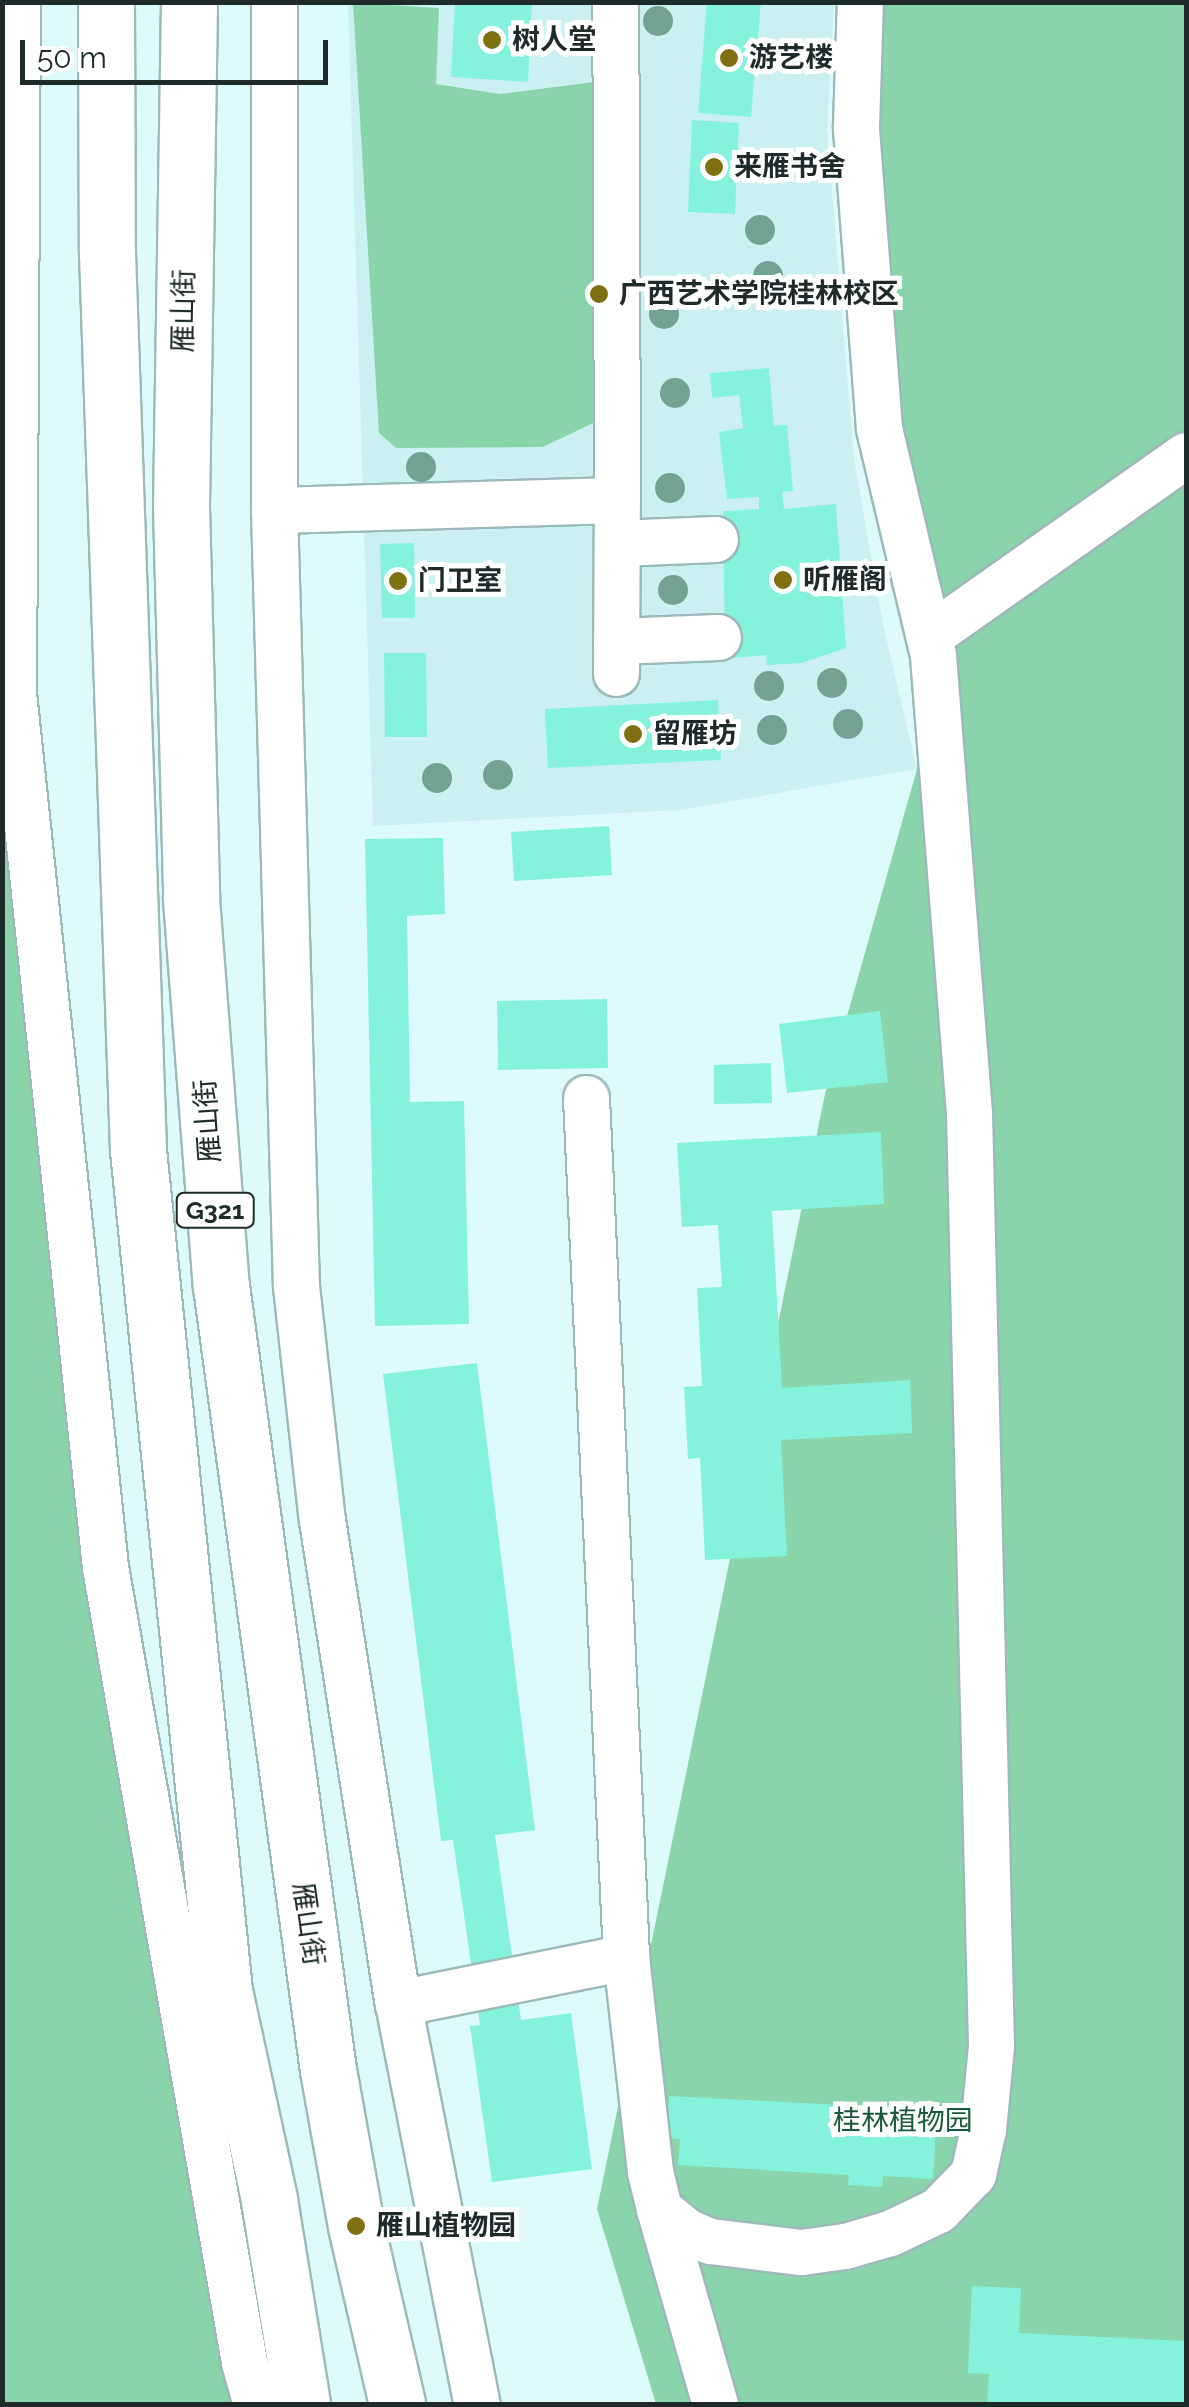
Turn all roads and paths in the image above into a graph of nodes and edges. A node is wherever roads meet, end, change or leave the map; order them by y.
1 (17, 2) edge
2 (106, 2) edge
3 (190, 2) edge
4 (274, 2) edge
5 (615, 2) edge
6 (860, 2) edge
7 (1186, 456) edge
8 (274, 510) junction
9 (617, 522) junction
10 (715, 539) dead end
11 (718, 636) dead end
12 (929, 636) junction
13 (586, 1098) dead end
14 (626, 1957) junction
15 (398, 2002) junction
16 (659, 2209) junction
17 (256, 2404) edge
18 (302, 2404) edge
19 (397, 2404) edge
20 (476, 2404) edge
21 (716, 2404) edge

1 - 17 street
2 - 18 highway, G321
3 - 19 highway, 雁山街 / G321
4 - 8 street
5 - 9 street
6 - 12 street
7 - 12 street
8 - 9 street
8 - 15 street
9 - 10 street
9 - 11 street
12 - 16 street
13 - 14 street
14 - 15 street
14 - 16 street
15 - 20 street
16 - 21 street

